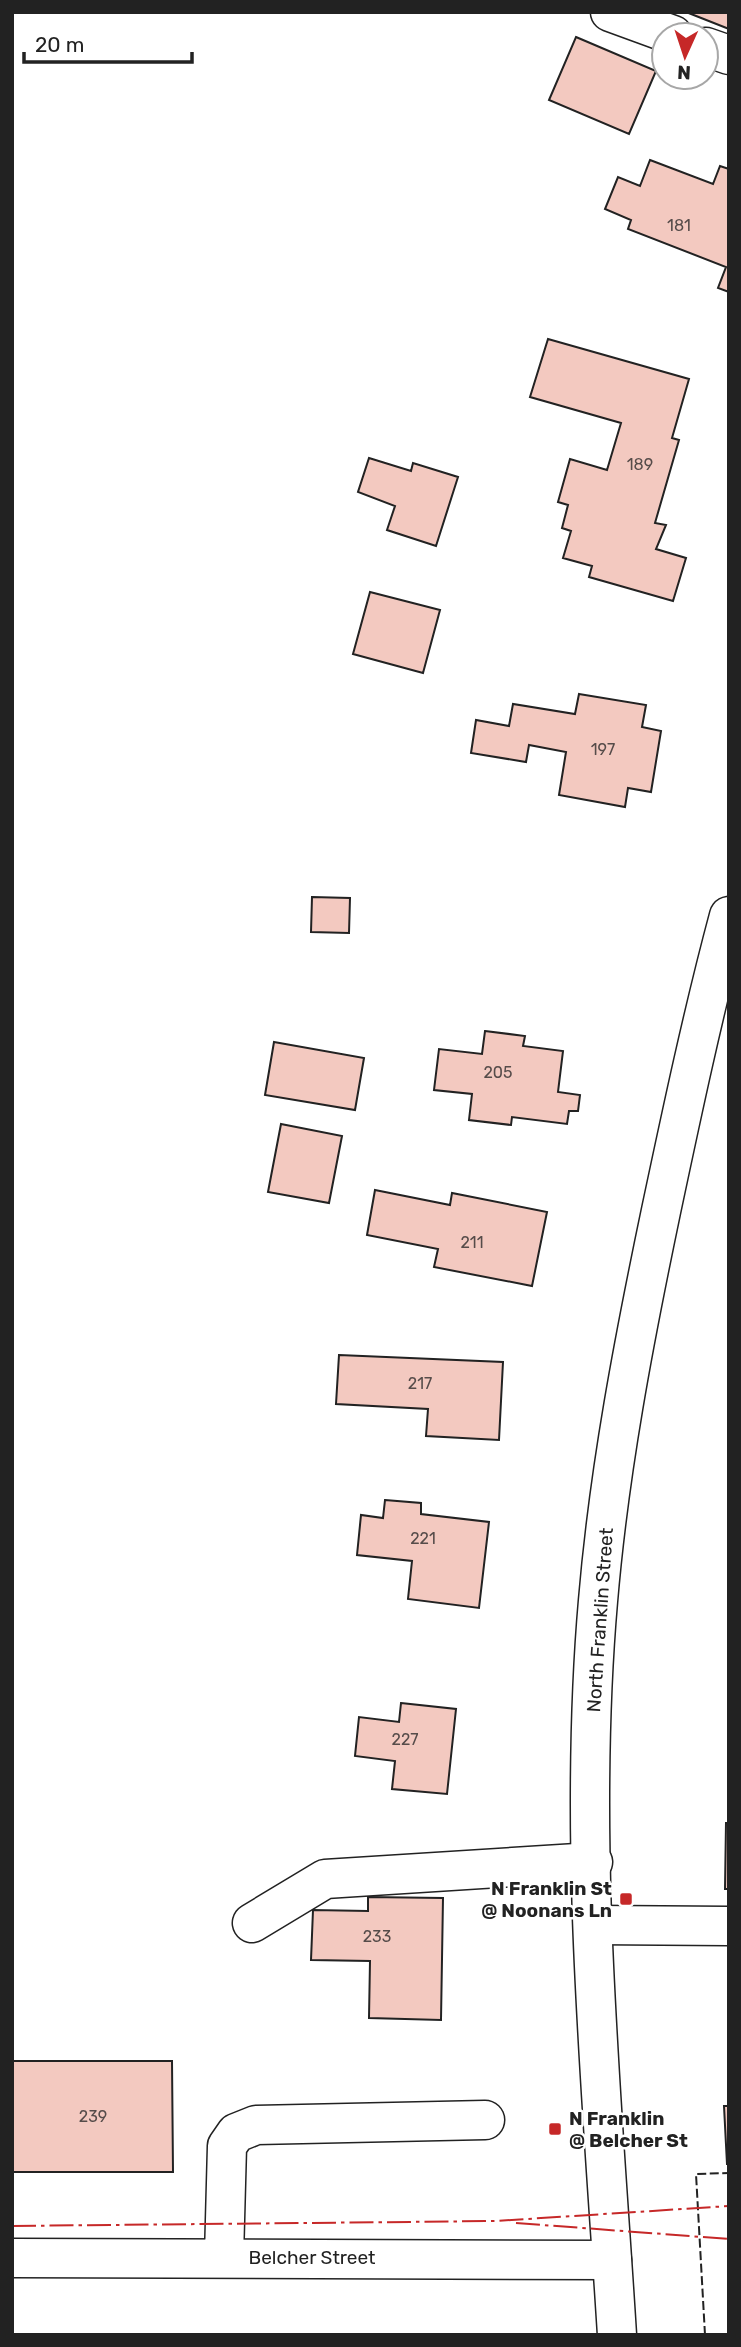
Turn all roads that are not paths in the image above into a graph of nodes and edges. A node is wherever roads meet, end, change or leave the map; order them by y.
1 (610, 12) edge
2 (650, 27) edge
3 (729, 916) edge
4 (593, 1862) junction
5 (252, 1923) dead end
6 (594, 1925) junction
7 (729, 1926) edge
8 (485, 2120) dead end
9 (224, 2257) junction
10 (12, 2258) edge
11 (612, 2260) junction
12 (617, 2335) edge

1 - 2 main road
3 - 4 main road, North Franklin Street
4 - 5 main road
4 - 6 main road, North Franklin Street
6 - 7 main road
6 - 11 main road, North Franklin Street
8 - 9 main road
9 - 10 main road, Belcher Street
9 - 11 main road, Belcher Street
11 - 12 main road, North Franklin Street

